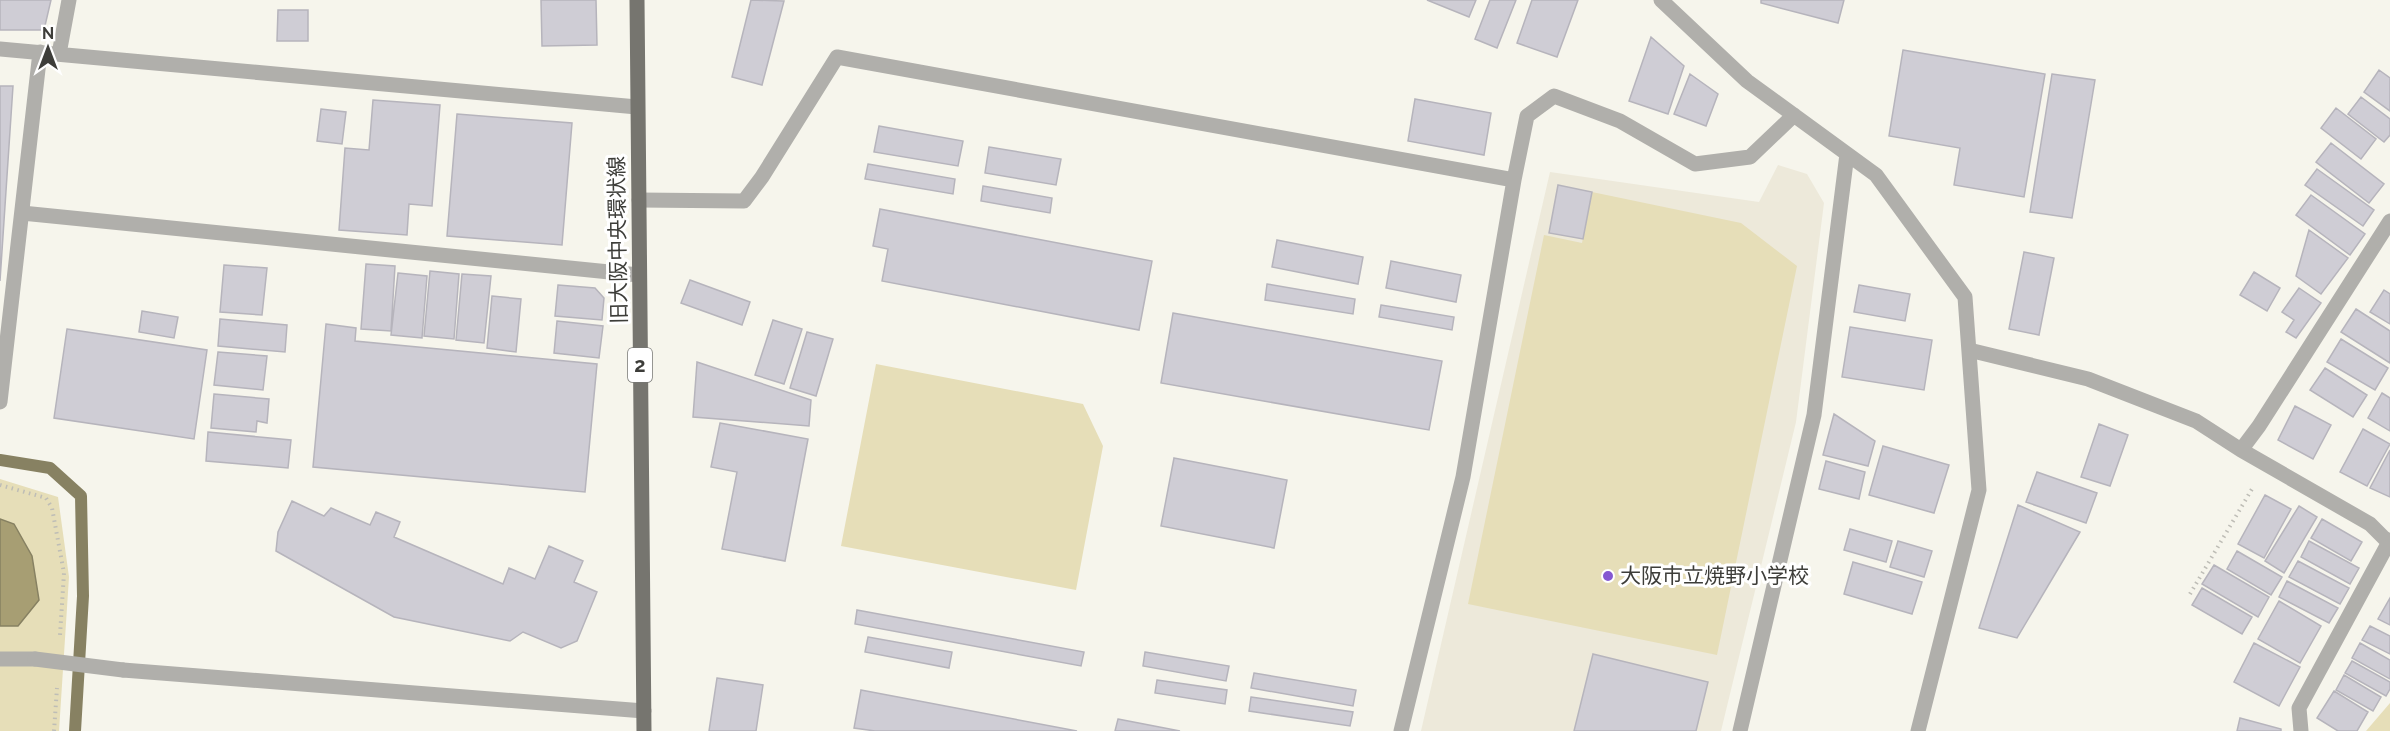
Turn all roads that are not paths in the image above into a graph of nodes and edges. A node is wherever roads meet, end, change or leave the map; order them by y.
1 (69, 0) edge
2 (637, 0) edge
3 (1661, 0) edge
4 (0, 49) edge
5 (40, 52) junction
6 (59, 54) junction
7 (637, 107) junction
8 (1794, 115) junction
9 (1847, 154) junction
10 (1514, 180) junction
11 (639, 200) junction
12 (22, 213) junction
13 (2390, 221) edge
14 (639, 275) junction
15 (1969, 350) junction
16 (0, 402) edge
17 (2241, 450) junction
18 (2390, 542) edge
19 (0, 659) edge
20 (644, 711) junction
21 (644, 731) edge
22 (1401, 731) edge
23 (1740, 731) edge
24 (1918, 731) edge
25 (2301, 731) edge

1 - 6 street
2 - 7 main road, 旧大阪中央環状線 / 2
3 - 8 street
4 - 5 street
5 - 6 street
5 - 12 street
6 - 7 street
7 - 11 main road, 旧大阪中央環状線 / 2
8 - 9 street
8 - 10 street
9 - 15 street
9 - 23 street
10 - 11 street
10 - 22 street
11 - 14 main road, 旧大阪中央環状線 / 2
12 - 14 street
12 - 16 street
13 - 17 street
14 - 20 main road, 旧大阪中央環状線 / 2
15 - 17 street
15 - 24 street
17 - 18 street
18 - 25 street
19 - 20 street, bridge
20 - 21 main road, 旧大阪中央環状線 / 2

